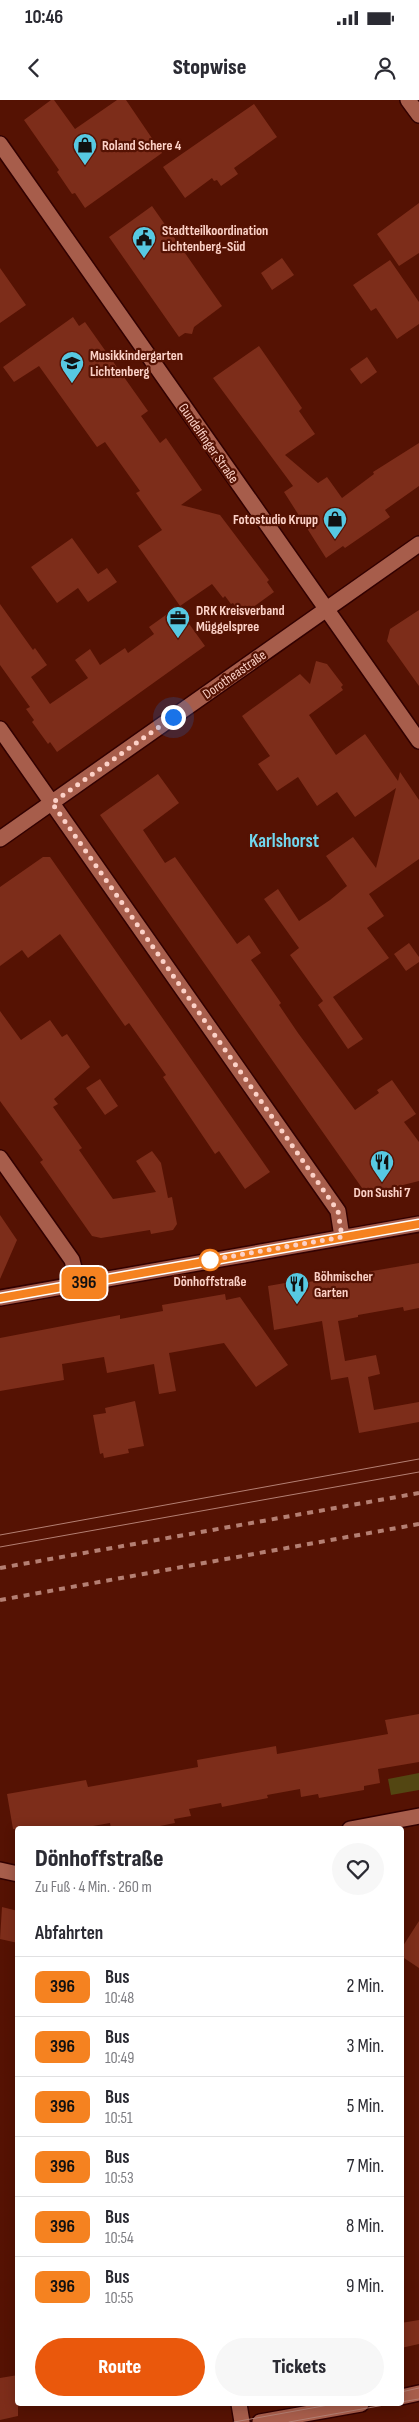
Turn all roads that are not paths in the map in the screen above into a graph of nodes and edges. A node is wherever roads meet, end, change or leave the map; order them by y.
1 (408, 100) edge
2 (419, 115) edge
3 (0, 144) edge
4 (419, 544) edge
5 (326, 609) junction
6 (0, 729) edge
7 (419, 741) edge
8 (52, 803) junction
9 (0, 839) edge
10 (0, 1158) edge
11 (419, 1224) edge
12 (342, 1237) junction
13 (78, 1284) junction
14 (0, 1298) edge
15 (418, 1821) edge
16 (376, 1826) edge
17 (0, 1870) edge
18 (15, 1873) edge
19 (419, 2393) edge
20 (404, 2396) edge
21 (239, 2406) edge
22 (350, 2406) edge
23 (242, 2422) edge
24 (260, 2422) edge

1 - 2 street
3 - 5 street, Gundelfinger Straße
4 - 5 street, Dorotheastraße
5 - 7 street, Gundelfinger Straße
5 - 8 street, Dorotheastraße
6 - 8 street
8 - 9 street, Dorotheastraße
8 - 12 street
10 - 13 street
11 - 12 street
12 - 13 street
13 - 14 street
15 - 16 street
17 - 18 street
19 - 20 street
21 - 23 street
22 - 24 street

